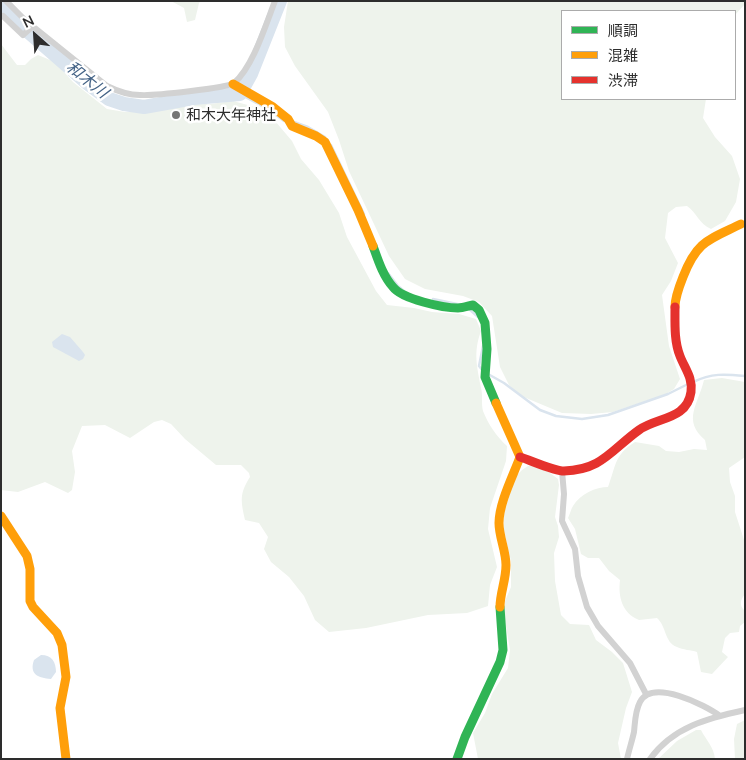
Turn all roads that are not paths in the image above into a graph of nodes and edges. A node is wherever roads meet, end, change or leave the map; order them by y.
1 (6, 1) edge
2 (275, 1) edge
3 (3, 16) dead end
4 (32, 27) junction
5 (235, 85) junction
6 (741, 224) dead end
7 (520, 457) junction
8 (562, 472) junction
9 (1, 516) edge
10 (646, 694) junction
11 (745, 710) edge
12 (720, 716) junction
13 (66, 759) edge
14 (457, 759) edge
15 (627, 759) edge
16 (650, 759) edge

1 - 4 street
2 - 5 street
3 - 4 street
4 - 5 street
5 - 7 street
6 - 8 street
7 - 8 street
7 - 14 street
8 - 10 street
9 - 13 street
10 - 12 street
10 - 15 street
11 - 12 street
12 - 16 street

